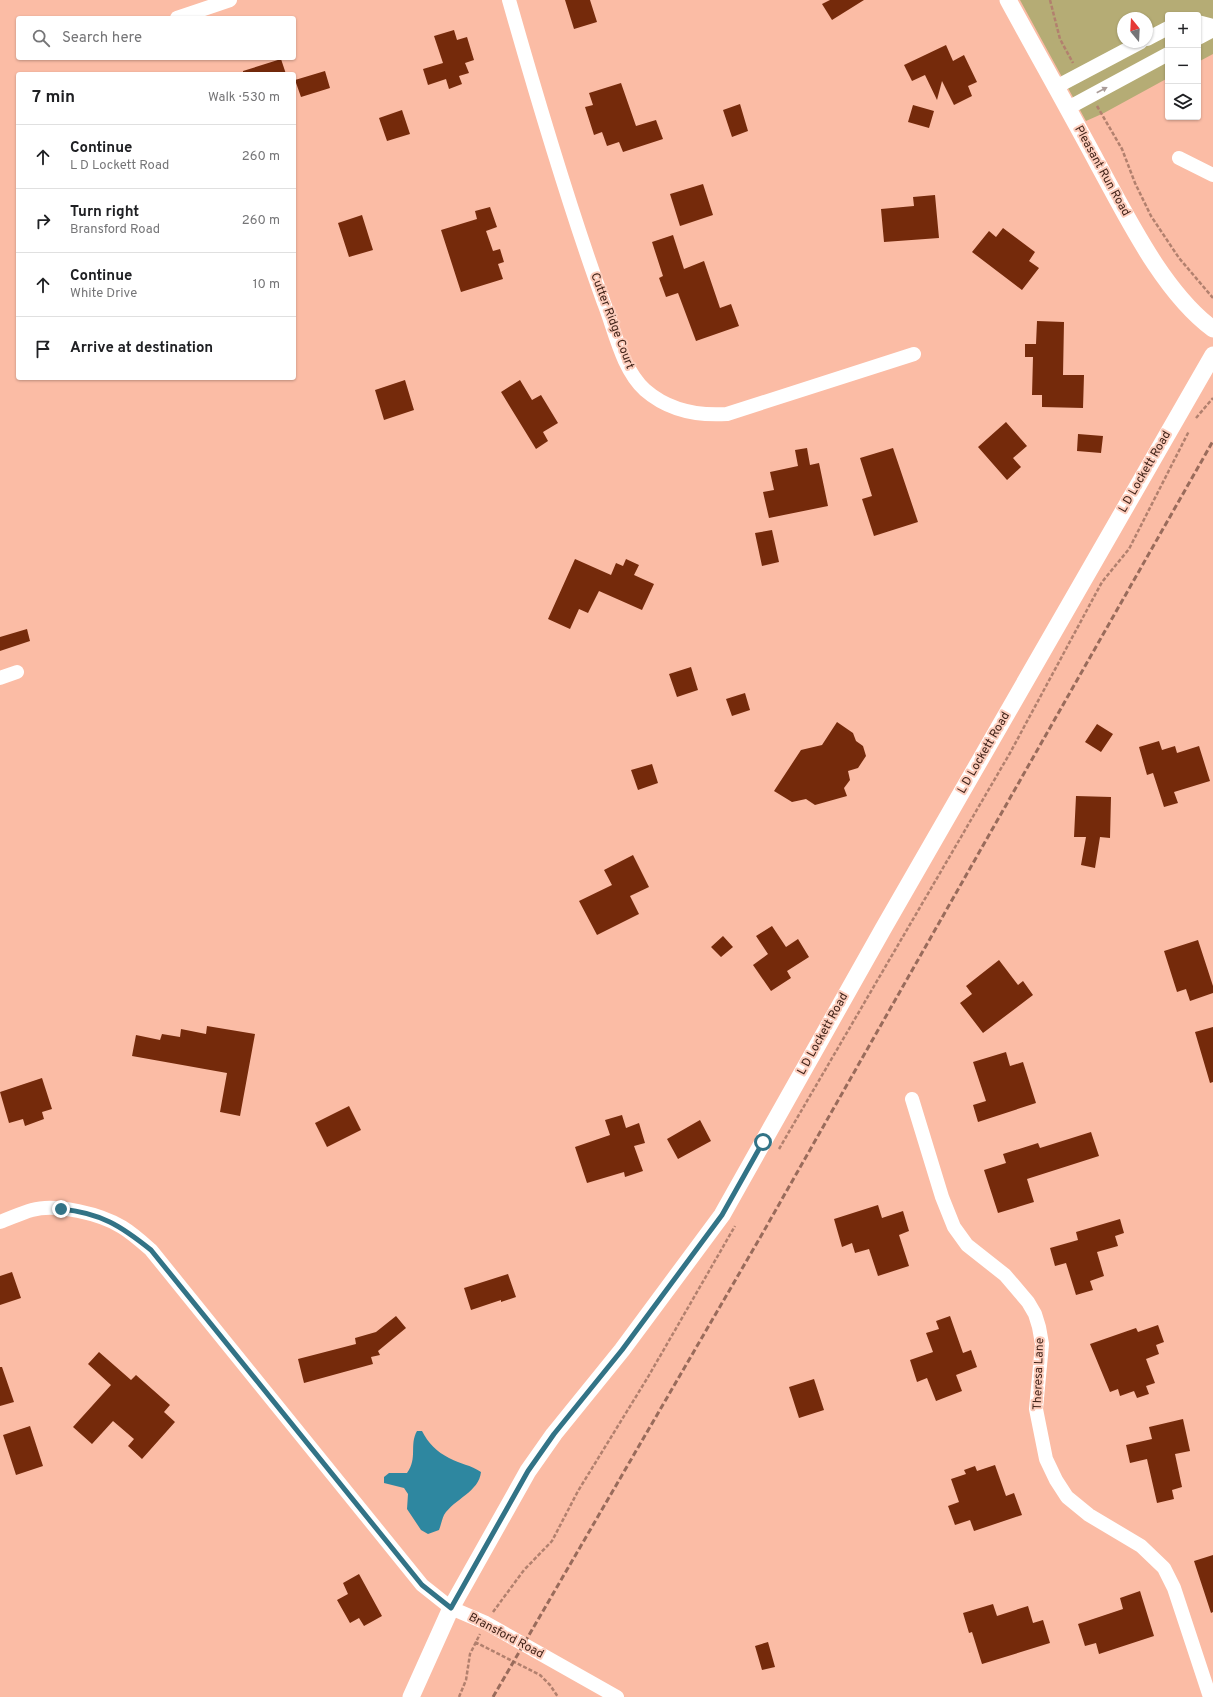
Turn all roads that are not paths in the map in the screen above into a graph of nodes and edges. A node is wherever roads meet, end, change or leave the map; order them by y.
1 (230, 0) edge
2 (509, 0) edge
3 (1008, 0) edge
4 (183, 16) edge
5 (1201, 23) edge
6 (1213, 26) edge
7 (1165, 30) edge
8 (1213, 30) edge
9 (1153, 36) edge
10 (1201, 36) edge
11 (1130, 48) edge
12 (1165, 56) edge
13 (1056, 87) junction
14 (1068, 108) junction
15 (1179, 158) dead end
16 (1213, 175) edge
17 (1213, 329) edge
18 (914, 354) dead end
19 (1213, 355) edge
20 (17, 672) dead end
21 (0, 678) edge
22 (912, 1099) dead end
23 (0, 1222) edge
24 (451, 1608) junction
25 (411, 1697) edge
26 (618, 1697) edge
27 (1210, 1697) edge

1 - 4 street
2 - 18 street, Cutter Ridge Court
3 - 13 main road, Pleasant Run Road
5 - 6 street
7 - 9 street
8 - 10 street
11 - 13 street
14 -> 12 street
13 - 14 main road, Pleasant Run Road
14 - 17 main road, Pleasant Run Road
15 - 16 street
19 - 24 main road, L D Lockett Road
20 - 21 street
22 - 27 street, Theresa Lane
23 - 24 street, Bransford Road
24 - 25 main road, L D Lockett Road
24 - 26 street, Bransford Road

